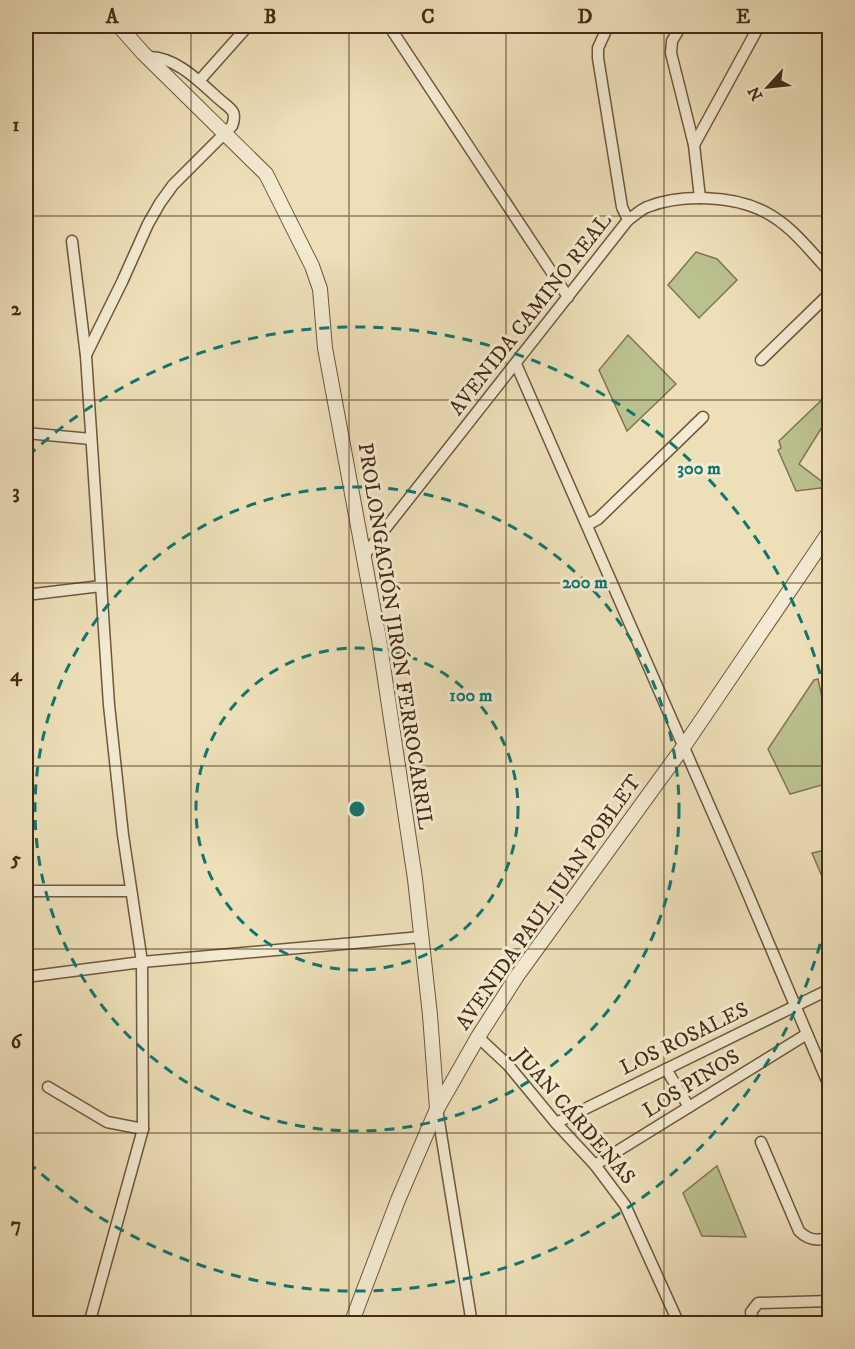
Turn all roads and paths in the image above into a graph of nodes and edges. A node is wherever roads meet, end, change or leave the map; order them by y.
1 (119, 26) edge
2 (248, 26) edge
3 (389, 26) edge
4 (608, 26) edge
5 (681, 26) edge
6 (759, 26) edge
7 (148, 57) junction
8 (199, 81) junction
9 (225, 134) junction
10 (694, 145) junction
11 (700, 198) junction
12 (628, 220) junction
13 (72, 241) dead end
14 (830, 272) edge
15 (830, 293) edge
16 (568, 297) junction
17 (86, 356) junction
18 (761, 360) dead end
19 (516, 364) junction
20 (703, 417) dead end
21 (26, 433) edge
22 (91, 439) junction
23 (587, 525) junction
24 (830, 531) edge
25 (363, 557) junction
26 (101, 586) junction
27 (26, 595) edge
28 (684, 746) junction
29 (26, 891) edge
30 (131, 891) junction
31 (421, 937) junction
32 (142, 962) junction
33 (26, 977) edge
34 (830, 989) edge
35 (795, 1005) junction
36 (807, 1034) junction
37 (478, 1037) junction
38 (433, 1063) junction
39 (666, 1069) junction
40 (458, 1071) junction
41 (48, 1087) dead end
42 (830, 1088) edge
43 (689, 1107) junction
44 (436, 1109) junction
45 (26, 1123) edge
46 (556, 1123) junction
47 (26, 1129) edge
48 (143, 1129) junction
49 (761, 1142) dead end
50 (595, 1165) junction
51 (830, 1237) edge
52 (830, 1301) edge
53 (89, 1323) edge
54 (351, 1323) edge
55 (472, 1323) edge
56 (679, 1323) edge
57 (754, 1323) edge

1 - 7 street, PROLONGACIÓN JIRÓN FERROCARRIL
2 - 8 street
3 - 16 street
4 - 12 street
5 - 10 street
6 - 10 street
7 - 8 street
7 - 9 street, PROLONGACIÓN JIRÓN FERROCARRIL
8 - 9 street
9 - 17 street
9 - 25 street, PROLONGACIÓN JIRÓN FERROCARRIL
10 - 11 street
11 - 12 street, AVENIDA CAMINO REAL
11 - 14 street, AVENIDA CAMINO REAL
12 - 16 street, AVENIDA CAMINO REAL
13 - 17 street
15 - 18 street
16 - 19 street, AVENIDA CAMINO REAL
17 - 22 street
19 - 23 street
19 - 25 street, AVENIDA CAMINO REAL
20 - 23 street
21 - 22 street
22 - 26 street
23 - 28 street
24 - 28 street, AVENIDA PAUL JUAN POBLET
25 - 31 street, PROLONGACIÓN JIRÓN FERROCARRIL
26 - 27 street
26 - 30 street
28 - 35 street
28 - 37 street, AVENIDA PAUL JUAN POBLET
29 - 30 street
30 - 32 street
31 - 32 street
31 - 38 street, PROLONGACIÓN JIRÓN FERROCARRIL
32 - 33 street
32 - 48 street
34 - 35 street, LOS ROSALES
35 - 36 street
35 - 39 street, LOS ROSALES
36 - 42 street
36 - 43 street, LOS PINOS
37 - 40 street, AVENIDA PAUL JUAN POBLET
37 - 46 street, JUAN CÁRDENAS
38 - 40 street
38 - 44 street, PROLONGACIÓN JIRÓN FERROCARRIL
39 - 43 street
39 - 46 street, LOS ROSALES
40 - 44 street, AVENIDA PAUL JUAN POBLET
41 - 48 street
43 - 50 street, LOS PINOS
44 - 54 street, AVENIDA PAUL JUAN POBLET
44 - 55 street, PROLONGACIÓN JIRÓN FERROCARRIL
45 - 47 street
46 - 50 street, JUAN CÁRDENAS
48 - 53 street
49 - 51 street
50 - 56 street, JUAN CÁRDENAS
52 - 57 street

